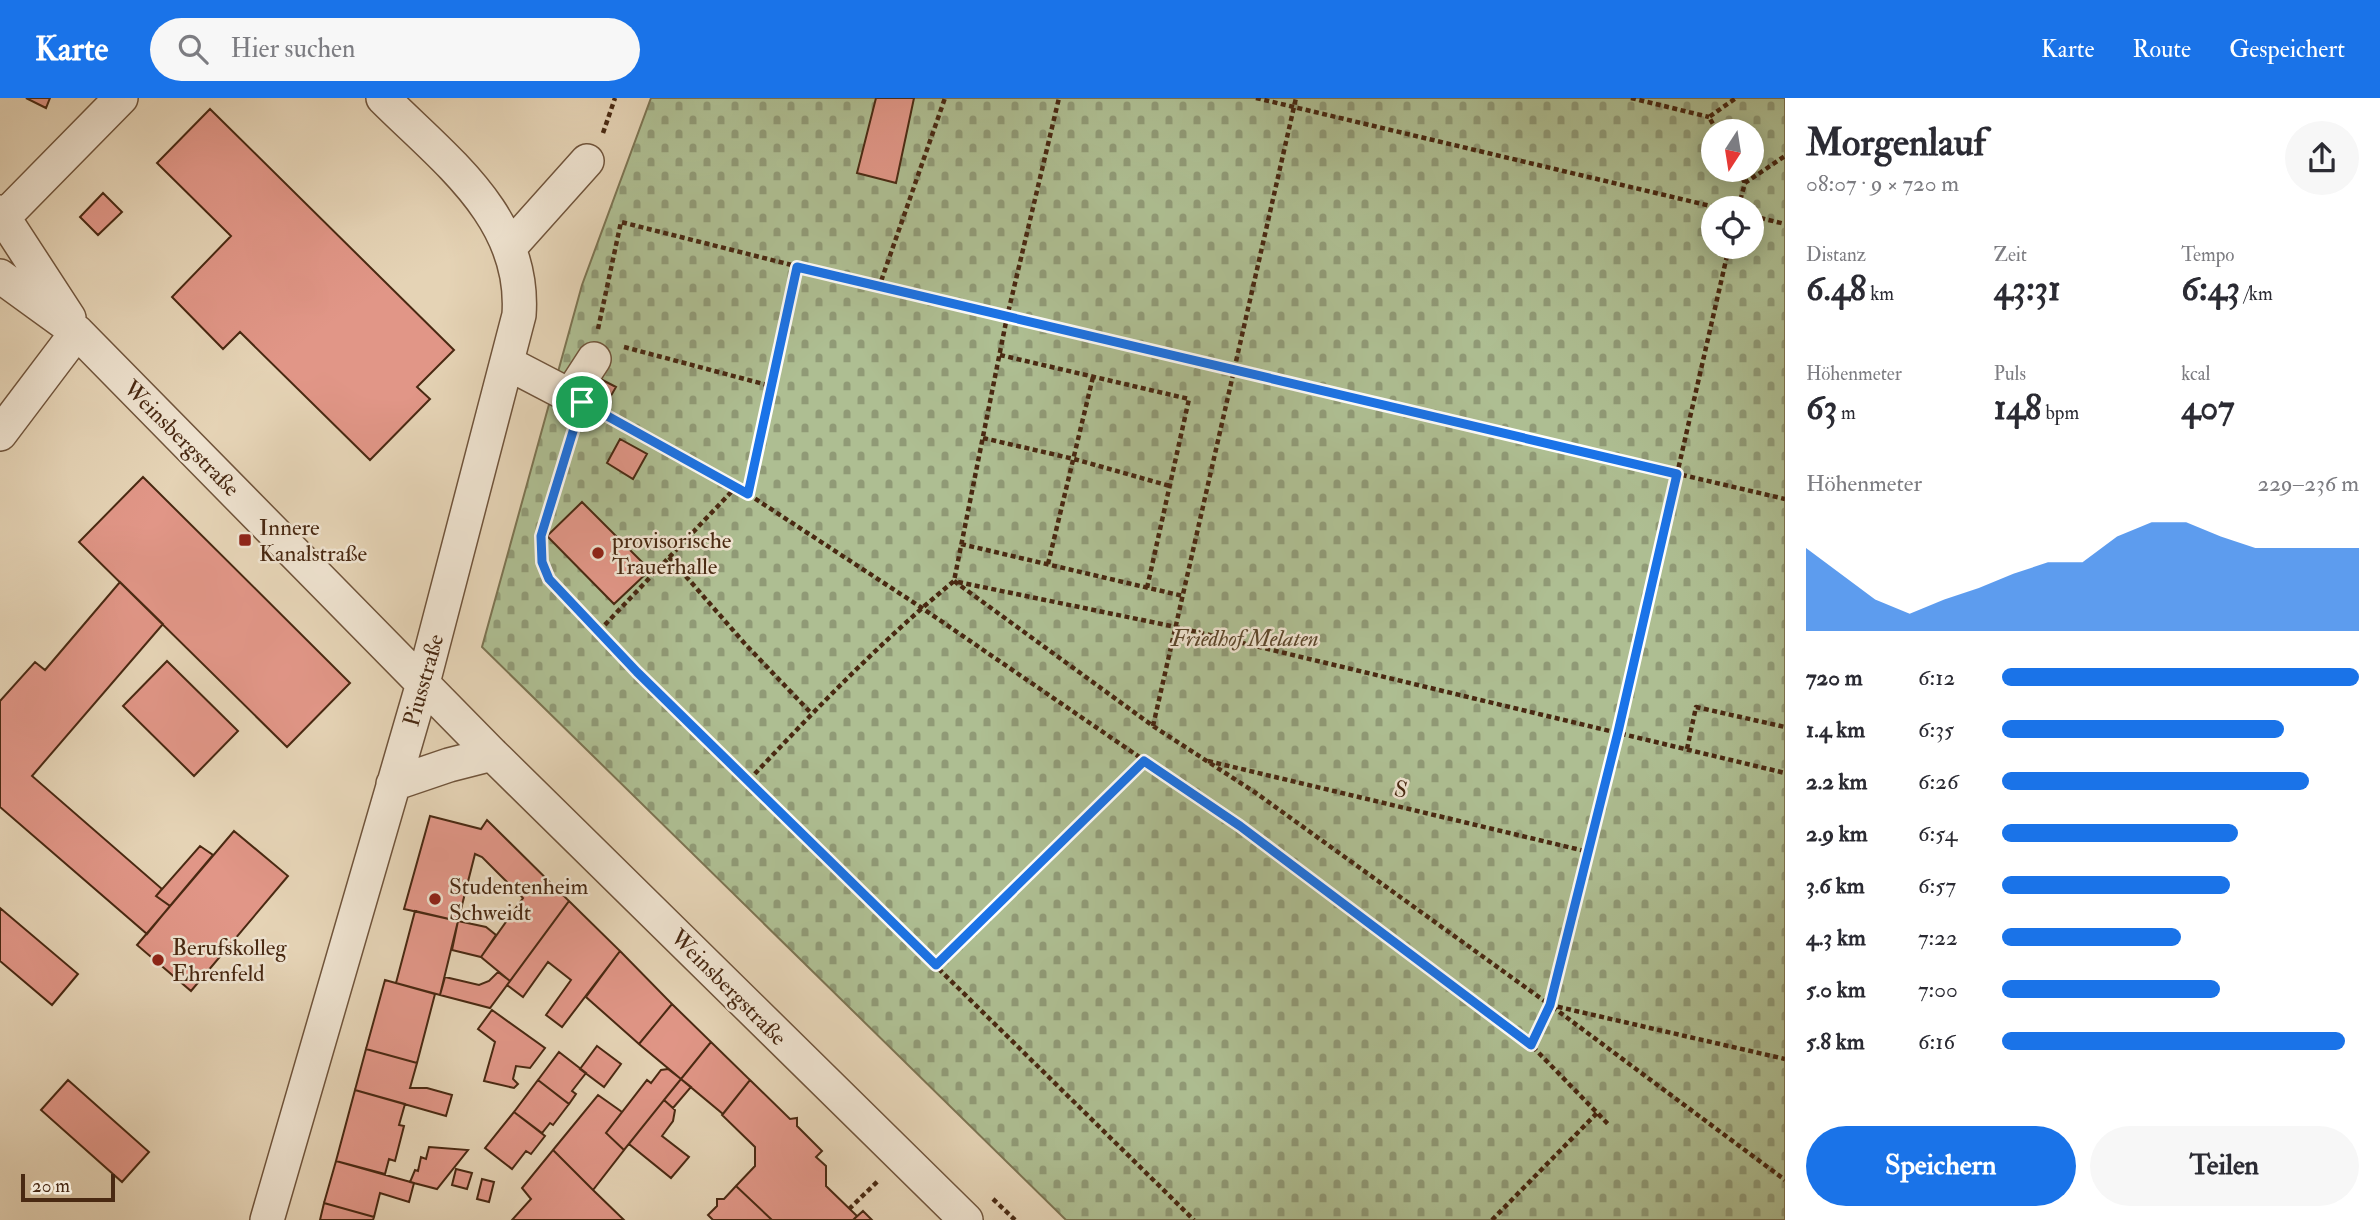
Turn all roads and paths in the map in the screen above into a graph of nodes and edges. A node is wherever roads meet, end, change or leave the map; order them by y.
1 (121, 98) edge
2 (383, 98) edge
3 (945, 98) edge
4 (1059, 98) edge
5 (1256, 98) edge
6 (1296, 98) edge
7 (1630, 98) edge
8 (1736, 98) edge
9 (1294, 107) junction
10 (1709, 117) joint
11 (1785, 156) edge
12 (587, 161) dead end
13 (1745, 183) joint
14 (1741, 196) edge
15 (1701, 204) edge
16 (2, 214) edge
17 (1764, 219) edge
18 (1785, 224) edge
19 (510, 247) junction
20 (1726, 259) edge
21 (797, 267) junction
22 (0, 276) edge
23 (879, 287) junction
24 (1007, 317) junction
25 (77, 332) junction
26 (602, 348) junction
27 (1000, 355) junction
28 (508, 363) junction
29 (1234, 370) junction
30 (1093, 377) junction
31 (771, 386) junction
32 (576, 399) junction
33 (0, 434) edge
34 (983, 438) junction
35 (1074, 459) junction
36 (1677, 474) junction
37 (1170, 486) junction
38 (736, 487) junction
39 (748, 494) junction
40 (1785, 499) edge
41 (961, 544) junction
42 (669, 557) junction
43 (1048, 564) junction
44 (954, 581) junction
45 (1147, 587) junction
46 (1183, 596) junction
47 (922, 608) junction
48 (1176, 627) junction
49 (599, 631) junction
50 (424, 683) junction
51 (811, 713) junction
52 (1153, 726) junction
53 (1785, 727) edge
54 (1618, 732) junction
55 (1686, 748) junction
56 (492, 754) junction
57 (1205, 760) junction
58 (1144, 761) junction
59 (1785, 773) edge
60 (748, 780) junction
61 (393, 784) junction
62 (1589, 852) junction
63 (936, 965) junction
64 (1550, 1005) junction
65 (1531, 1045) junction
66 (1785, 1059) edge
67 (1598, 1112) junction
68 (1608, 1124) dead end
69 (902, 1158) junction
70 (1785, 1180) edge
71 (985, 1191) dead end
72 (849, 1209) dead end
73 (267, 1220) edge
74 (966, 1220) edge
75 (1015, 1220) edge
76 (1194, 1220) edge
77 (1492, 1220) edge

1 - 16 street
2 - 19 street, Piusstraße
3 - 23 path
4 - 24 path
5 - 9 path
6 - 9 path
7 - 10 path
8 - 10 path
9 - 15 path
9 - 29 path
11 - 13 path
12 - 19 street
13 - 14 path
16 - 25 street, Weinsbergstraße
17 - 18 path
19 - 28 street, Piusstraße
20 - 36 path
21 - 23 path
21 - 26 path
21 - 31 path
22 - 25 street, Weinsbergstraße
23 - 24 path
24 - 27 path
24 - 29 path
25 - 33 street
25 - 50 street, Weinsbergstraße
26 - 31 path
26 - 32 street
27 - 30 path
27 - 34 path
28 - 32 street
28 - 50 street, Piusstraße
29 - 36 path
29 - 46 path
30 - 35 path
30 - 37 path
31 - 39 path
32 - 38 path
32 - 49 path
34 - 35 path
34 - 41 path
35 - 37 path
35 - 43 path
36 - 40 path
36 - 54 path
37 - 45 path
38 - 39 path
38 - 42 path
39 - 47 path
41 - 43 path
41 - 44 path
42 - 49 path
42 - 51 path
43 - 45 path
44 - 47 path
44 - 48 path
44 - 52 path
45 - 46 path
46 - 48 path
47 - 51 path
47 - 58 path
48 - 52 path
48 - 54 path
49 - 60 path
50 - 56 street, Weinsbergstraße
50 - 61 street, Piusstraße
51 - 60 path
52 - 57 path
53 - 55 path
54 - 55 path
54 - 62 path
55 - 59 path
56 - 61 street
56 - 69 street, Weinsbergstraße
57 - 62 path, S / S
57 - 64 path
58 - 63 path
58 - 65 path
60 - 63 path
61 - 73 street, Piusstraße
62 - 64 path
63 - 76 path
64 - 65 path
64 - 66 path
64 - 70 path
65 - 67 path
67 - 68 path
67 - 77 path
69 - 72 path
69 - 74 street, Weinsbergstraße
71 - 75 path

